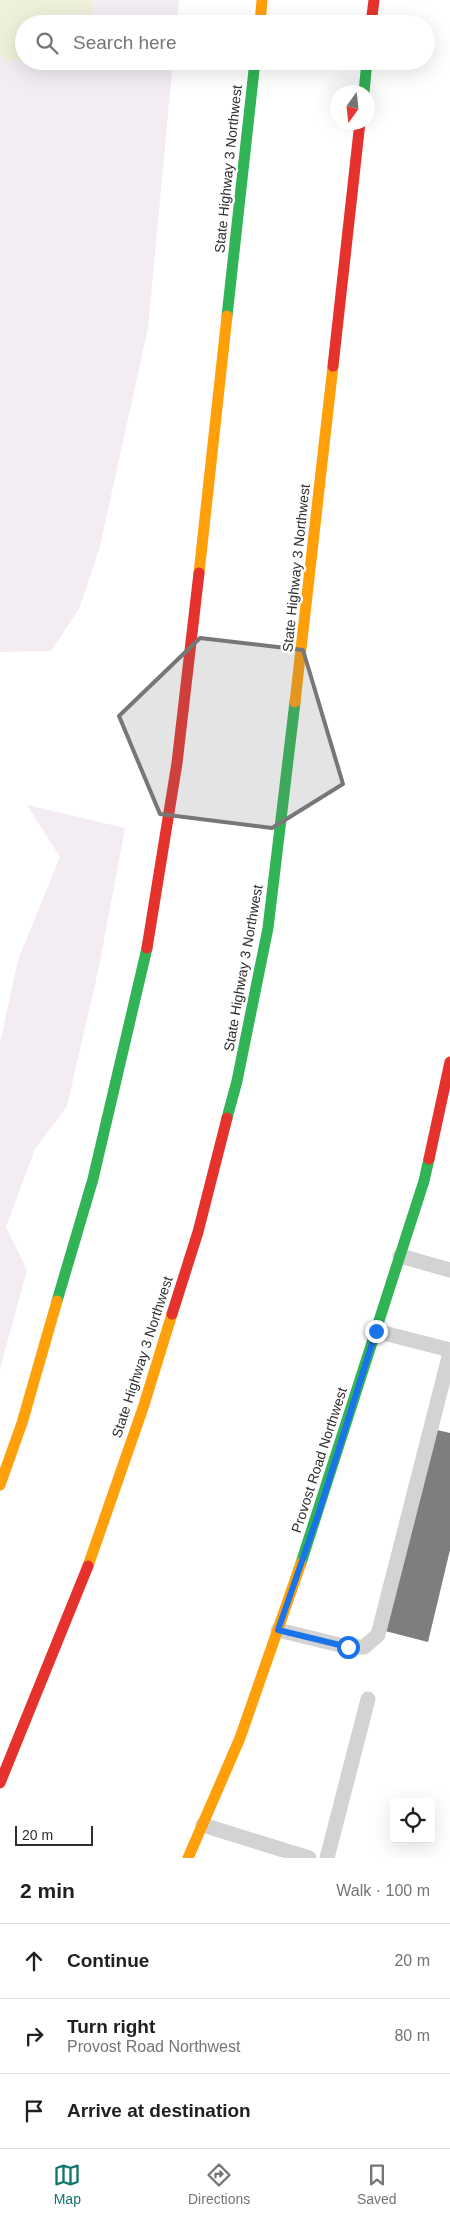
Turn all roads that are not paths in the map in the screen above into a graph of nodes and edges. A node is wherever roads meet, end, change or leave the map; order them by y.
1 (262, 0) edge
2 (374, 0) edge
3 (261, 15) edge
4 (372, 15) edge
5 (254, 70) edge
6 (366, 70) edge
7 (365, 85) edge
8 (359, 130) edge
9 (450, 1062) edge
10 (444, 1119) edge
11 (400, 1256) junction
12 (450, 1270) edge
13 (376, 1331) junction
14 (450, 1351) edge
15 (0, 1485) edge
16 (278, 1630) junction
17 (368, 1699) dead end
18 (0, 1783) edge
19 (202, 1824) junction
20 (188, 1858) edge
21 (309, 1858) edge
22 (327, 1858) edge

1 - 3 main road
2 - 4 main road
5 - 15 main road, State Highway 3 Northwest
6 - 7 main road
8 - 18 main road, State Highway 3 Northwest
9 - 10 main road, Provost Road Northwest
10 - 11 main road, Provost Road Northwest
11 - 12 lane
11 - 13 main road, Provost Road Northwest
13 - 14 lane
13 - 16 main road, Provost Road Northwest
14 - 16 lane
16 - 19 main road, Provost Road Northwest
17 - 22 lane
19 - 20 main road, Provost Road Northwest
19 - 21 lane

